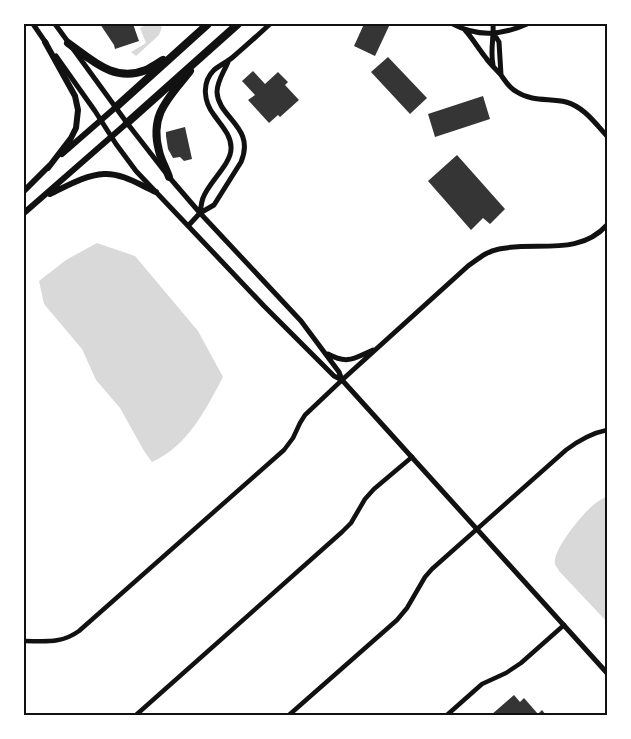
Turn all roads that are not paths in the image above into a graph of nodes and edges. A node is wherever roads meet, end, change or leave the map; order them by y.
1 (33, 24) edge
2 (56, 24) edge
3 (208, 24) edge
4 (238, 24) edge
5 (270, 24) edge
6 (453, 24) edge
7 (493, 24) edge
8 (527, 24) edge
9 (465, 30) junction
10 (494, 34) junction
11 (45, 42) junction
12 (68, 43) junction
13 (178, 51) junction
14 (204, 54) junction
15 (228, 62) junction
16 (495, 69) junction
17 (501, 75) junction
18 (116, 107) junction
19 (101, 120) junction
20 (127, 123) junction
21 (607, 136) edge
22 (112, 137) junction
23 (48, 168) junction
24 (169, 177) junction
25 (24, 191) edge
26 (156, 192) junction
27 (42, 198) junction
28 (24, 213) edge
29 (200, 214) junction
30 (607, 225) edge
31 (188, 226) junction
32 (377, 349) junction
33 (325, 352) junction
34 (342, 380) junction
35 (607, 430) edge
36 (412, 457) junction
37 (477, 529) junction
38 (564, 625) junction
39 (24, 641) edge
40 (607, 673) edge
41 (136, 715) edge
42 (289, 715) edge
43 (447, 715) edge

1 - 11 street
2 - 12 street
3 - 13 highway
4 - 14 highway
5 - 15 street
6 - 9 street
7 - 10 street
8 - 10 street
9 - 10 street
9 - 16 street
10 - 16 street
10 - 17 street
11 - 19 street
11 - 23 main road
12 - 13 highway
12 - 18 street
13 - 18 highway
14 - 20 highway
14 - 24 highway
15 - 29 street
15 - 29 street
16 - 17 street
17 - 21 street
18 - 19 main road
18 - 20 street
19 - 22 street
19 - 23 main road
20 - 22 main road
20 - 24 street
22 - 26 street
22 - 27 main road
23 - 25 main road
24 - 29 street
26 - 27 main road
26 - 31 street
27 - 28 main road
29 - 31 street
29 - 33 street
30 - 32 street
31 - 34 street
32 - 33 street
32 - 34 street
33 - 34 street
34 - 36 street
34 - 39 street
35 - 37 street
36 - 37 street
36 - 41 street
37 - 38 street
37 - 42 street
38 - 40 street
38 - 43 street

